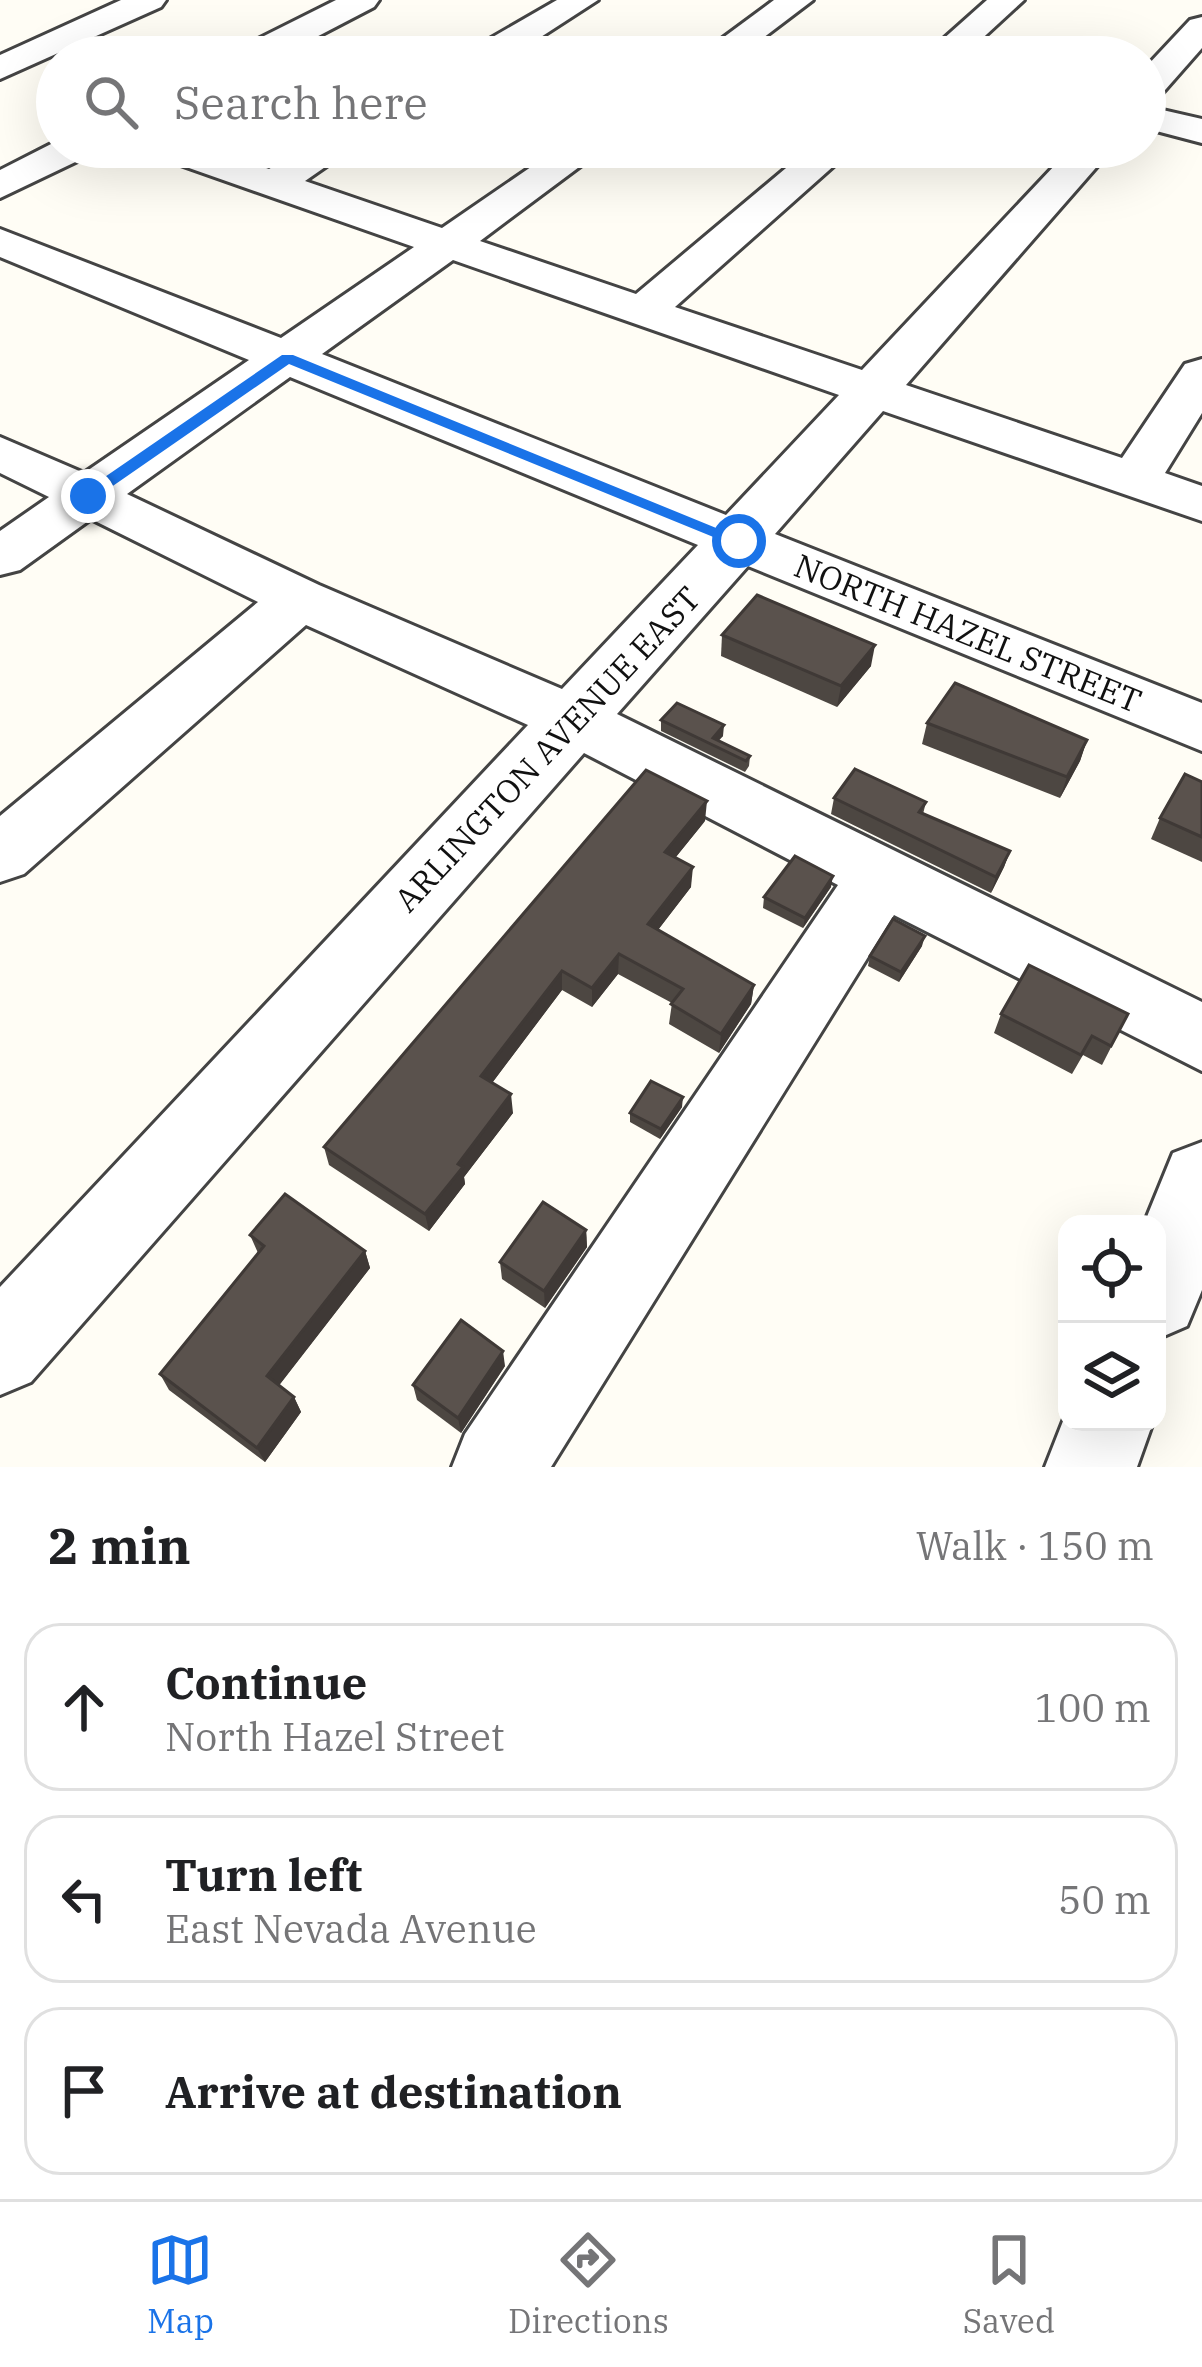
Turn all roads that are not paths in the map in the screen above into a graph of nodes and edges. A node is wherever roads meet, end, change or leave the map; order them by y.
1 (149, 0) edge
2 (362, 0) edge
3 (581, 0) edge
4 (796, 0) edge
5 (1007, 0) edge
6 (1202, 27) edge
7 (70, 36) edge
8 (292, 36) edge
9 (520, 36) edge
10 (745, 36) edge
11 (965, 36) edge
12 (36, 52) edge
13 (1166, 67) edge
14 (0, 68) edge
15 (1166, 122) edge
16 (1202, 131) edge
17 (36, 168) edge
18 (229, 168) edge
19 (299, 168) edge
20 (556, 168) edge
21 (810, 168) edge
22 (1075, 168) edge
23 (274, 183) junction
24 (0, 186) edge
25 (0, 242) edge
26 (448, 244) junction
27 (642, 311) junction
28 (288, 358) junction
29 (1202, 374) edge
30 (871, 393) junction
31 (0, 453) edge
32 (1134, 480) junction
33 (88, 496) junction
34 (1202, 504) edge
35 (739, 541) junction
36 (0, 557) edge
37 (298, 599) junction
38 (572, 719) junction
39 (1202, 728) edge
40 (0, 854) edge
41 (881, 877) junction
42 (1202, 1038) edge
43 (1202, 1180) edge
44 (1166, 1273) edge
45 (0, 1351) edge
46 (1105, 1431) edge
47 (498, 1467) edge
48 (1091, 1467) edge

1 - 7 street
2 - 8 street
3 - 9 street
4 - 10 street
5 - 11 street
6 - 13 street
12 - 14 street
15 - 16 street
17 - 24 street
18 - 23 street
19 - 23 street
20 - 26 street
21 - 27 street
22 - 30 street, ARLINGTON AVENUE EAST
23 - 26 street
25 - 28 street, NORTH HAZEL STREET
26 - 27 street
26 - 28 street
27 - 30 street
28 - 33 street
28 - 35 street, NORTH HAZEL STREET
29 - 32 street
30 - 32 street
30 - 35 street, ARLINGTON AVENUE EAST
31 - 33 street
32 - 34 street
33 - 36 street
33 - 37 street
35 - 38 street, ARLINGTON AVENUE EAST
35 - 39 street, NORTH HAZEL STREET
37 - 38 street
37 - 40 street
38 - 41 street
38 - 45 street, ARLINGTON AVENUE EAST
41 - 42 street
41 - 47 street
43 - 44 street
46 - 48 street

